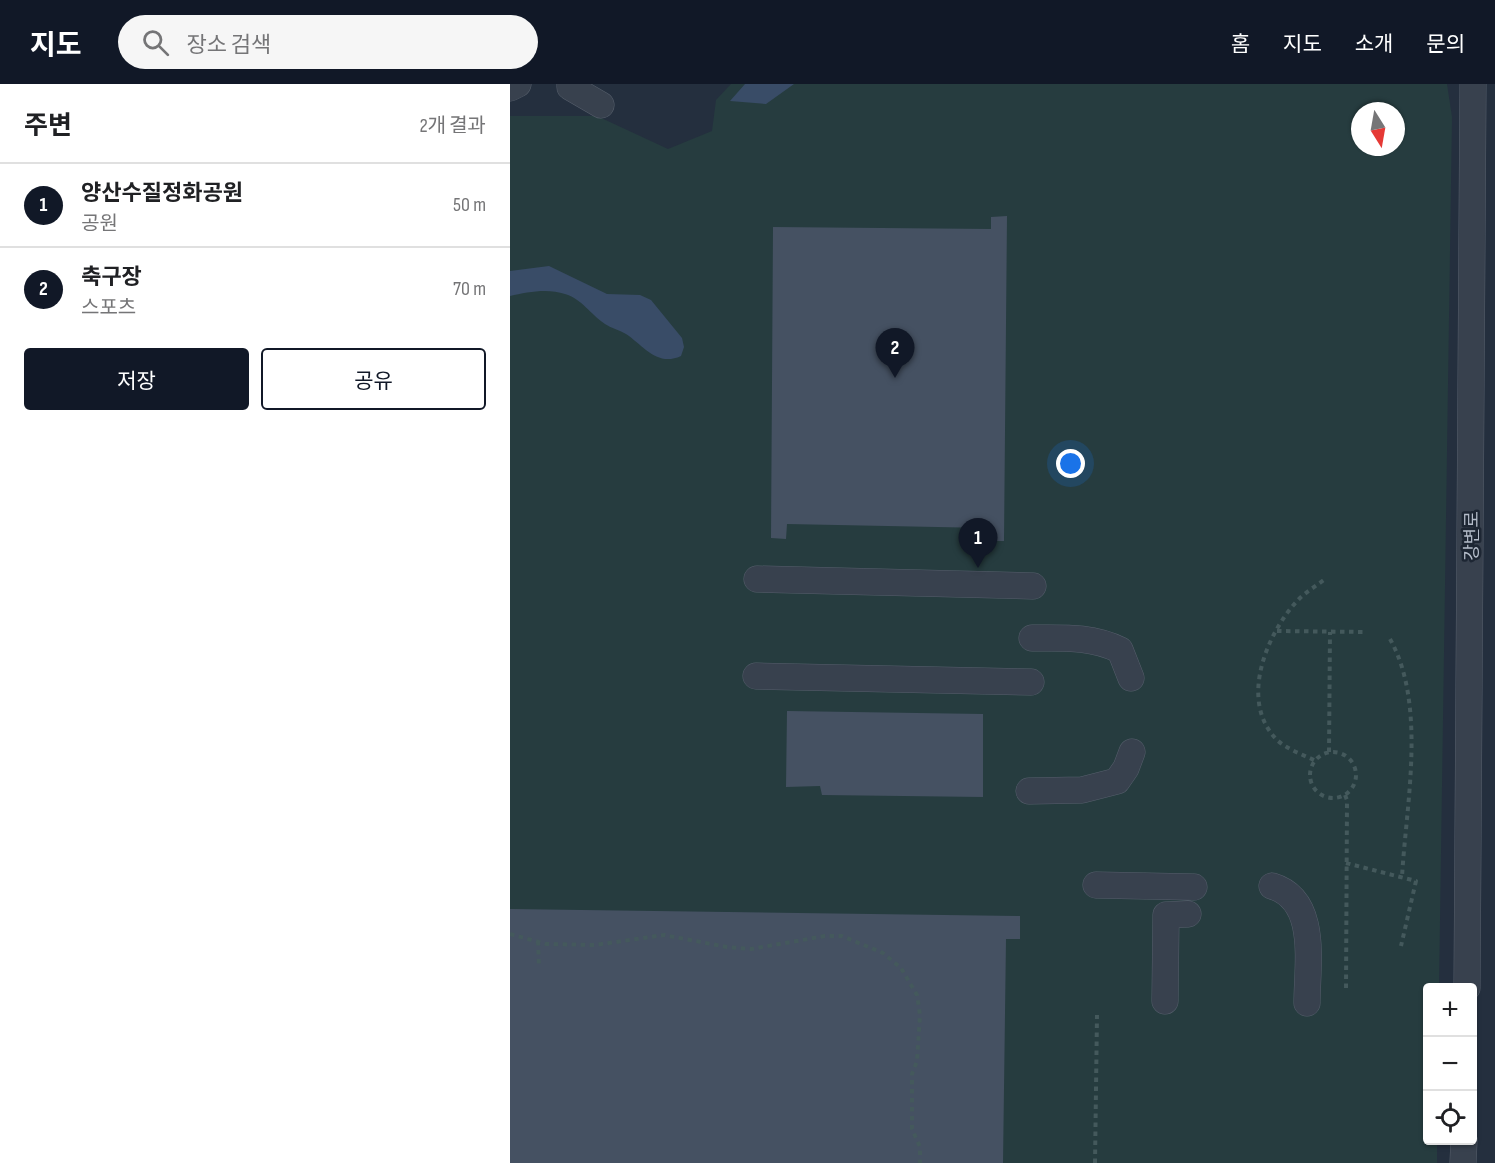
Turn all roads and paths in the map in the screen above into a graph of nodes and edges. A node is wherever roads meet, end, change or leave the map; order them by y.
1 (518, 84) edge
2 (570, 84) edge
3 (1473, 84) edge
4 (510, 88) edge
5 (602, 105) dead end
6 (757, 579) dead end
7 (1325, 579) dead end
8 (1033, 586) dead end
9 (1277, 631) junction
10 (1330, 632) junction
11 (1365, 632) dead end
12 (1032, 638) dead end
13 (1390, 639) dead end
14 (756, 676) dead end
15 (1131, 678) dead end
16 (1031, 682) dead end
17 (1132, 752) dead end
18 (1329, 752) junction
19 (1314, 760) junction
20 (1029, 791) dead end
21 (1345, 795) junction
22 (1346, 863) junction
23 (1402, 878) junction
24 (1096, 885) dead end
25 (1194, 886) dead end
26 (1272, 886) dead end
27 (1188, 914) dead end
28 (510, 933) edge
29 (538, 941) junction
30 (1401, 946) dead end
31 (539, 967) dead end
32 (1467, 983) edge
33 (1346, 991) dead end
34 (1165, 1001) dead end
35 (1307, 1003) dead end
36 (1097, 1015) dead end
37 (1464, 1145) edge
38 (920, 1163) edge
39 (1095, 1163) edge
40 (1463, 1163) edge

1 - 4 street
2 - 5 street
3 - 32 street, 강변로
6 - 8 street
7 - 9 path
9 - 10 path
9 - 19 path
10 - 11 path
10 - 18 path
12 - 15 street
13 - 23 path
14 - 16 street
17 - 20 street
18 - 19 path
18 - 21 path
19 - 21 path
21 - 22 path
22 - 23 path
22 - 33 path
23 - 30 path
24 - 25 street
26 - 35 street
27 - 34 street
28 - 29 path
29 - 31 path
29 - 38 path
36 - 39 path
37 - 40 street

